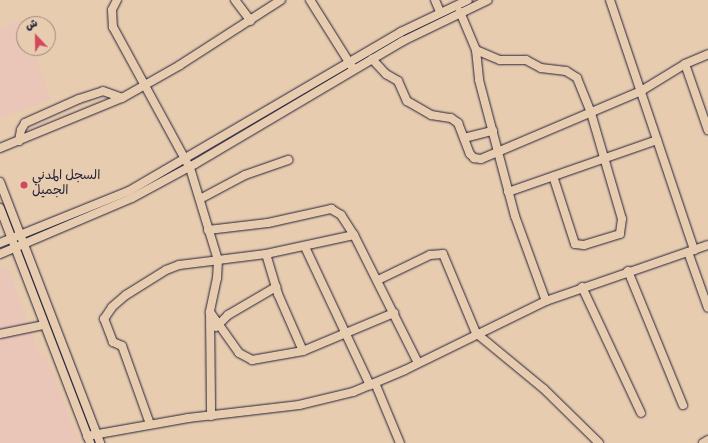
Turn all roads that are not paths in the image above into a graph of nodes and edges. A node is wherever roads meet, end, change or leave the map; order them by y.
1 (117, 0) edge
2 (235, 0) edge
3 (281, 0) edge
4 (310, 0) edge
5 (435, 0) edge
6 (468, 0) edge
7 (488, 0) edge
8 (610, 0) edge
9 (440, 12) junction
10 (460, 12) junction
11 (251, 21) junction
12 (476, 50) junction
13 (708, 54) edge
14 (372, 59) junction
15 (685, 64) junction
16 (351, 66) junction
17 (144, 86) junction
18 (641, 91) junction
19 (122, 98) junction
20 (704, 106) edge
21 (591, 113) junction
22 (708, 130) edge
23 (493, 131) junction
24 (464, 138) junction
25 (657, 140) junction
26 (19, 141) junction
27 (0, 148) edge
28 (498, 153) junction
29 (603, 159) junction
30 (186, 160) junction
31 (288, 160) dead end
32 (190, 168) junction
33 (553, 176) junction
34 (0, 182) edge
35 (508, 192) junction
36 (200, 199) junction
37 (0, 208) edge
38 (208, 230) junction
39 (20, 235) junction
40 (354, 235) junction
41 (11, 238) junction
42 (0, 243) edge
43 (24, 245) junction
44 (708, 245) edge
45 (305, 247) junction
46 (15, 248) junction
47 (691, 251) junction
48 (0, 254) edge
49 (266, 254) junction
50 (218, 260) junction
51 (628, 271) junction
52 (378, 280) junction
53 (276, 287) junction
54 (582, 287) junction
55 (546, 301) junction
56 (708, 306) edge
57 (210, 312) junction
58 (394, 313) junction
59 (218, 324) junction
60 (44, 325) junction
61 (347, 332) junction
62 (210, 333) junction
63 (476, 333) junction
64 (0, 334) edge
65 (303, 351) junction
66 (418, 363) junction
67 (372, 384) junction
68 (683, 405) dead end
69 (641, 413) dead end
70 (211, 416) junction
71 (150, 424) junction
72 (96, 434) junction
73 (89, 440) edge
74 (708, 440) edge
75 (100, 443) edge
76 (400, 443) edge
77 (599, 443) edge
78 (703, 443) edge

1 - 17 street
2 - 11 street
3 - 11 street
4 - 16 street
5 - 9 street
6 - 9 street
7 - 10 street
8 - 18 street
9 - 16 street
10 - 12 street
10 - 14 street
11 - 17 street
12 - 21 street
12 - 23 street
13 - 15 street
14 - 16 street
14 - 24 street
15 - 18 street
15 - 20 street
16 - 30 street
16 - 32 street
17 - 19 street
17 - 30 street
18 - 21 street
18 - 25 street
19 - 26 street
19 - 26 street
20 - 22 street
21 - 28 street
21 - 29 street
23 - 24 street
23 - 28 street
24 - 28 street
25 - 29 street
25 - 47 street
26 - 27 street
28 - 35 street
29 - 33 street
29 - 33 street
30 - 32 street
30 - 39 street
31 - 36 street
32 - 36 street
32 - 43 street
33 - 35 street
34 - 39 street
35 - 55 street
36 - 38 street
37 - 41 street
38 - 40 street
38 - 50 street
39 - 41 street
39 - 43 street
40 - 45 street
40 - 52 street
41 - 42 street
41 - 46 street
43 - 46 street
43 - 72 street
44 - 47 street
45 - 49 street
45 - 61 street
46 - 48 street
46 - 60 street
47 - 51 street
47 - 56 street
49 - 50 street
49 - 53 street
50 - 57 street
50 - 71 street
51 - 54 street
51 - 68 street
52 - 58 street
52 - 63 street
53 - 59 street
53 - 65 street
54 - 55 street
54 - 69 street
55 - 63 street
57 - 59 street
57 - 62 street
58 - 61 street
58 - 66 street
59 - 62 street
59 - 65 street
60 - 64 street
60 - 73 street
61 - 65 street
61 - 67 street
62 - 70 street
63 - 66 street
63 - 77 street
66 - 67 street
67 - 70 street
67 - 76 street
70 - 71 street
71 - 72 street
72 - 73 street
72 - 75 street
74 - 78 street

